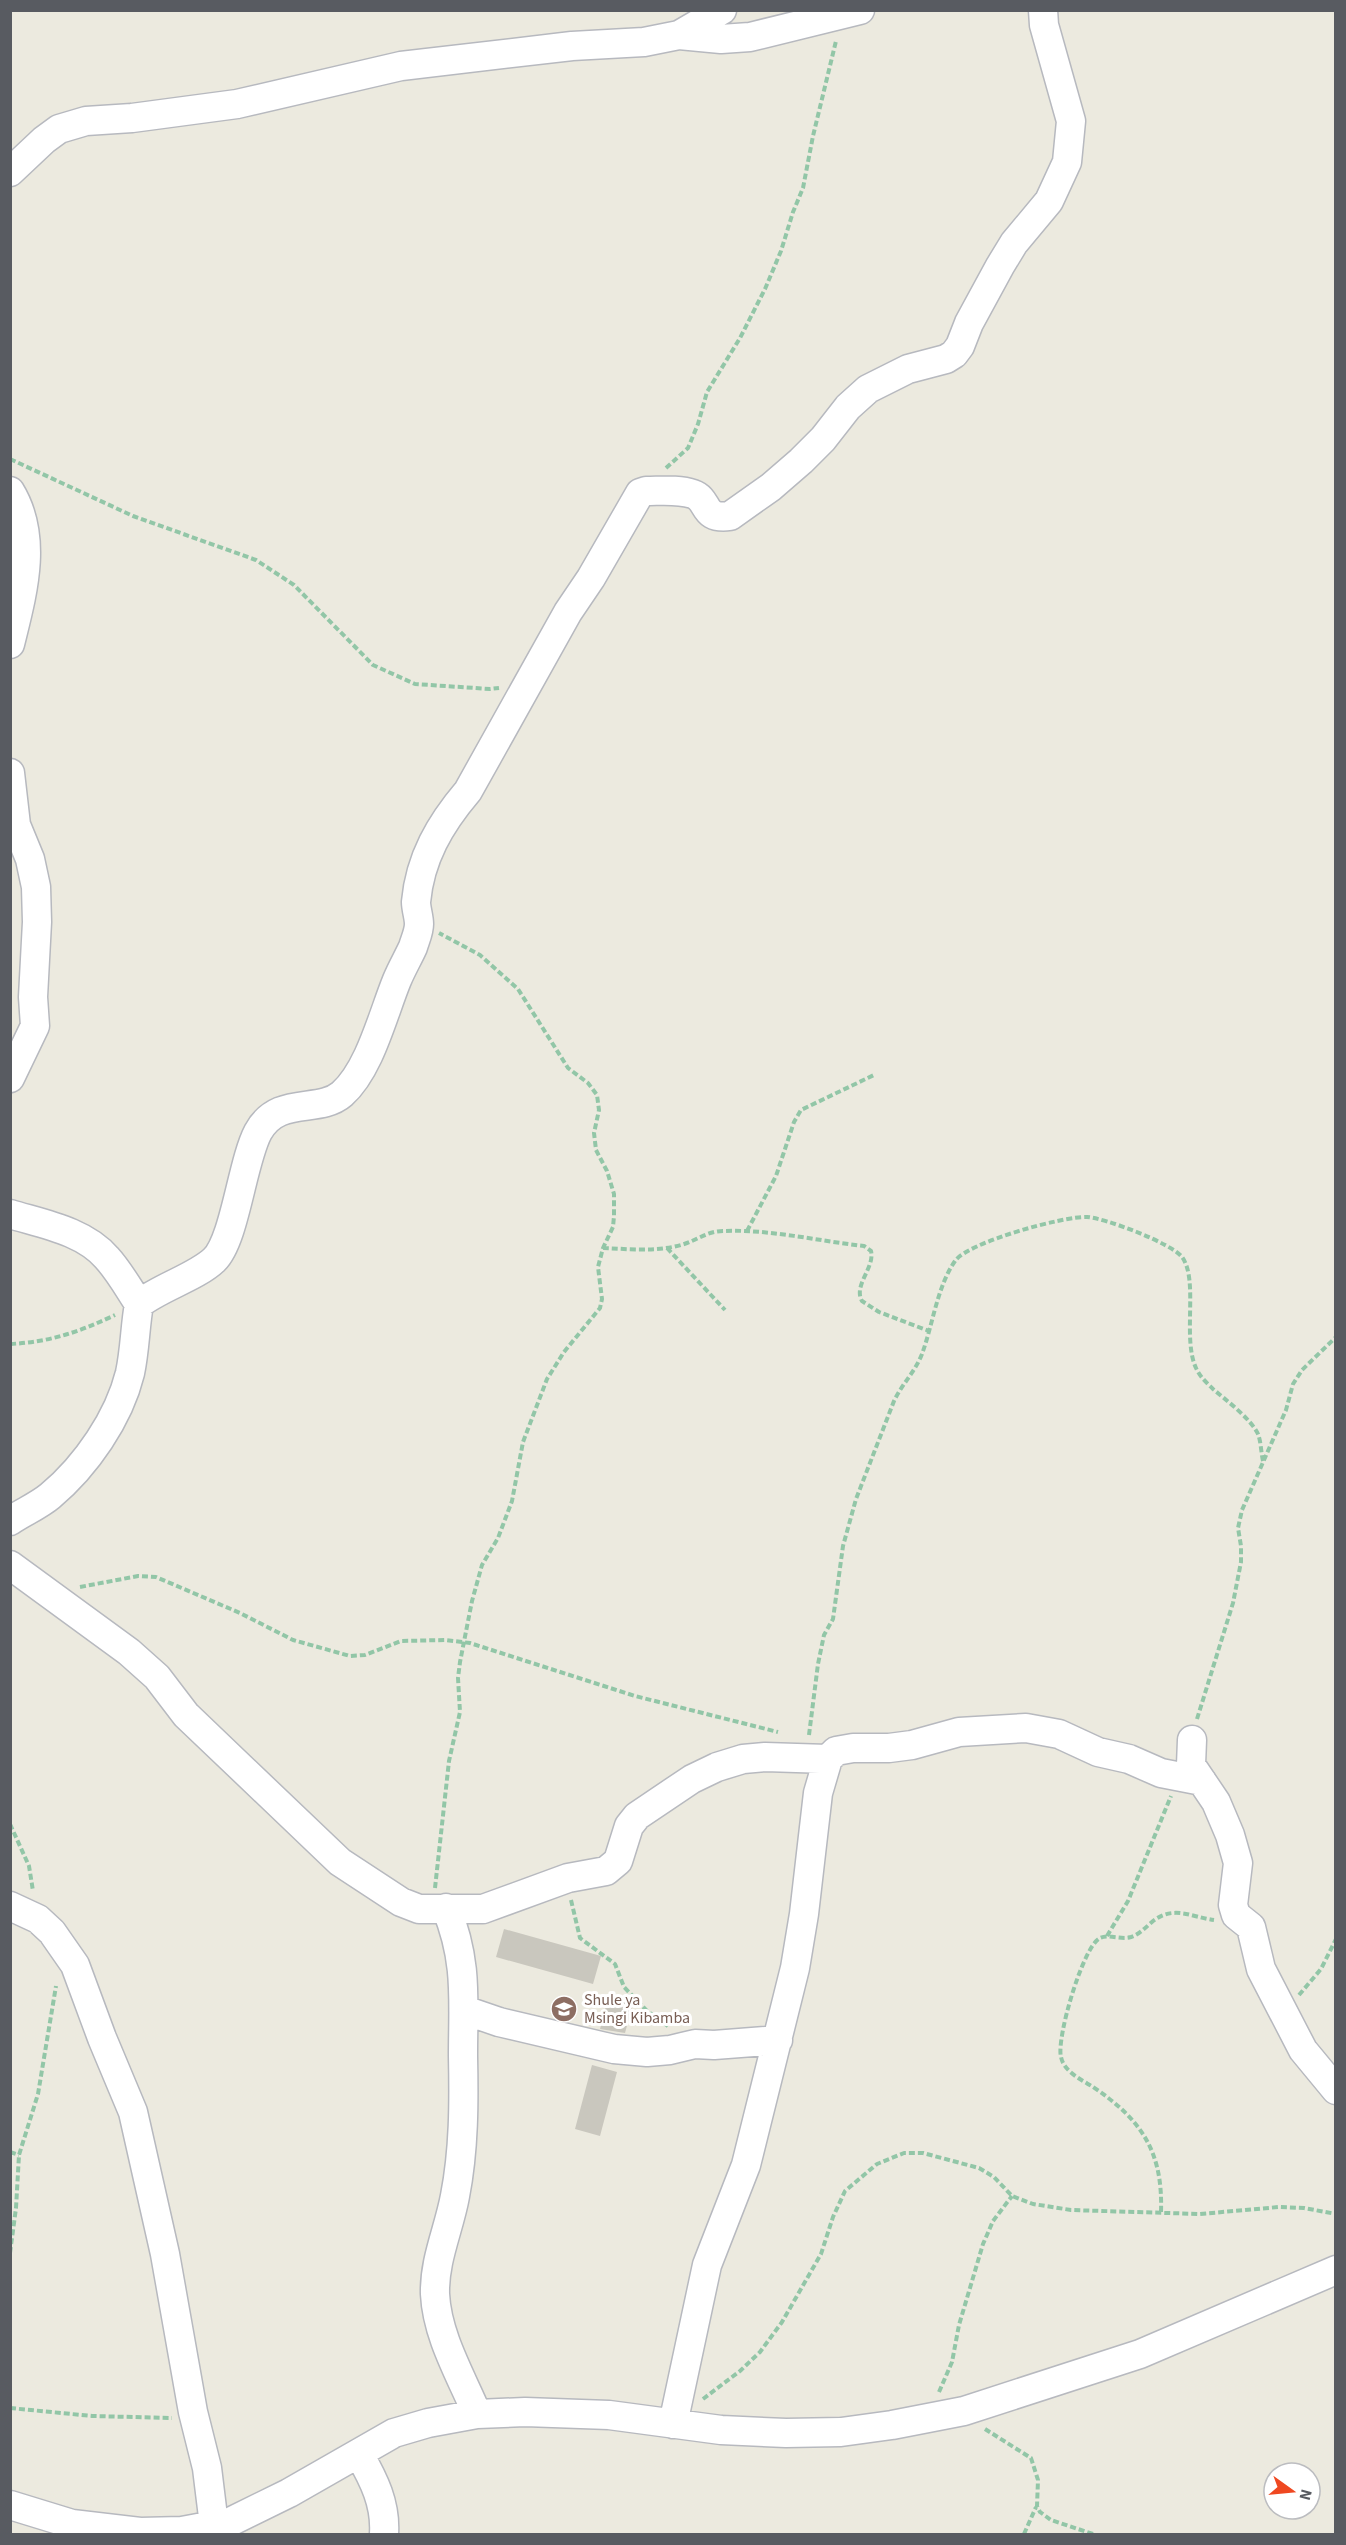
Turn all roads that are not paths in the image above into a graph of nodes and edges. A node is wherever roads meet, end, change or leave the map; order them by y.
1 (722, 10) edge
2 (1043, 10) edge
3 (850, 13) edge
4 (679, 34) junction
5 (10, 172) edge
6 (10, 491) edge
7 (10, 644) edge
8 (10, 773) edge
9 (10, 1078) edge
10 (10, 1214) edge
11 (139, 1304) junction
12 (10, 1521) edge
13 (10, 1565) edge
14 (1192, 1740) road end
15 (828, 1759) junction
16 (1191, 1779) junction
17 (439, 1908) junction
18 (22, 1911) edge
19 (464, 2010) junction
20 (778, 2040) junction
21 (1335, 2090) edge
22 (1335, 2270) edge
23 (477, 2414) junction
24 (678, 2424) junction
25 (359, 2454) junction
26 (10, 2505) edge
27 (214, 2525) junction
28 (384, 2535) edge

1 - 4 street
2 - 11 street
3 - 4 street
4 - 5 street
6 - 7 street
8 - 9 street
10 - 11 street
11 - 12 street
13 - 17 street
14 - 16 street
15 - 16 street
15 - 17 street
15 - 20 street
16 - 21 street
17 - 19 street
18 - 27 street
19 - 20 street
19 - 23 street
20 - 24 street
22 - 24 street
23 - 24 street
23 - 25 street
25 - 27 street
25 - 28 street
26 - 27 street

